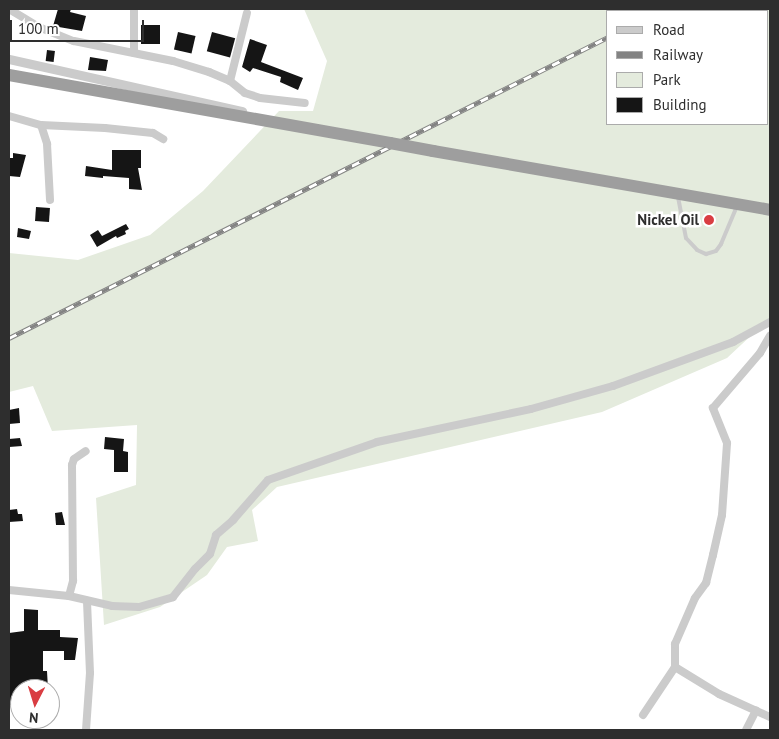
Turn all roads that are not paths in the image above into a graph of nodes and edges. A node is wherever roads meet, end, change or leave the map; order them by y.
1 (9, 9) edge
2 (134, 9) edge
3 (247, 14) dead end
4 (134, 53) junction
5 (9, 60) edge
6 (9, 75) edge
7 (230, 81) junction
8 (305, 103) dead end
9 (9, 116) edge
10 (41, 125) junction
11 (295, 126) junction
12 (164, 139) dead end
13 (678, 195) junction
14 (50, 200) dead end
15 (737, 205) junction
16 (770, 210) edge
17 (770, 322) edge
18 (770, 336) edge
19 (86, 451) dead end
20 (9, 590) edge
21 (69, 596) junction
22 (87, 601) junction
23 (675, 667) junction
24 (756, 710) junction
25 (643, 715) dead end
26 (770, 717) edge
27 (86, 730) edge
28 (746, 730) edge

1 - 4 street
2 - 4 street
3 - 7 street
4 - 7 street
5 - 11 street
6 - 11 highway
7 - 8 street
9 - 10 street
10 - 12 street
10 - 14 street
11 - 13 highway, bridge
13 - 15 highway
13 - 15 lane
15 - 16 highway
17 - 22 street
18 - 23 street
19 - 21 street
20 - 21 street
21 - 22 street
22 - 27 street
23 - 24 street
23 - 25 street
24 - 26 street
24 - 28 street

